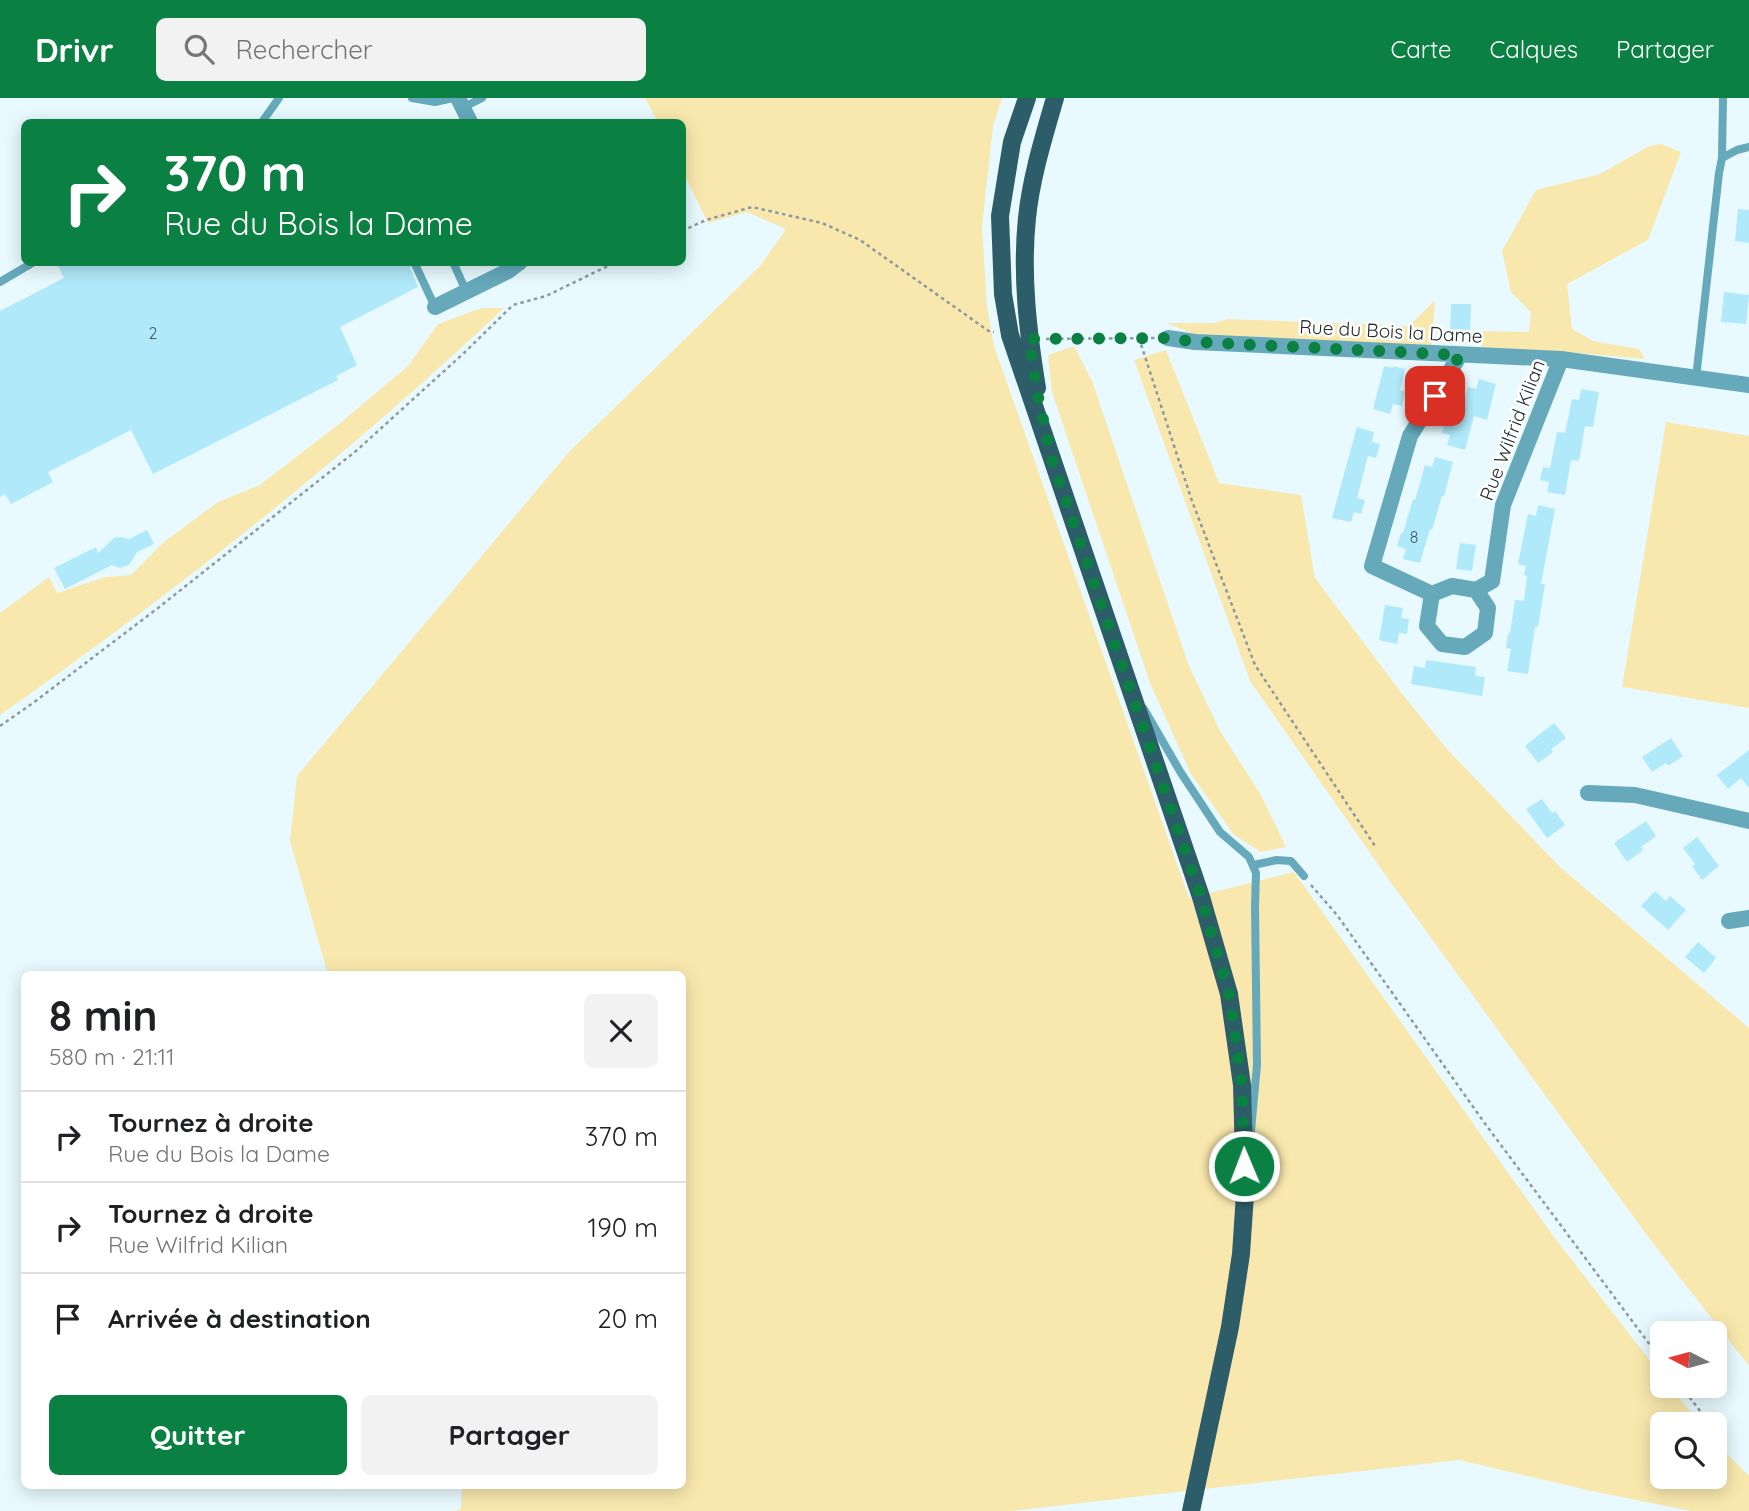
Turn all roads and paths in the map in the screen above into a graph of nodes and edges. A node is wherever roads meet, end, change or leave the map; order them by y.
1 (279, 98) edge
2 (412, 98) edge
3 (482, 98) edge
4 (1027, 98) edge
5 (1055, 98) edge
6 (1723, 98) edge
7 (461, 107) edge
8 (264, 119) edge
9 (1749, 147) edge
10 (1722, 158) junction
11 (686, 229) edge
12 (27, 266) edge
13 (416, 266) edge
14 (455, 266) edge
15 (513, 266) edge
16 (609, 266) edge
17 (0, 282) edge
18 (466, 291) junction
19 (435, 307) joint
20 (1010, 335) junction
21 (1139, 338) junction
22 (1168, 338) joint
23 (1029, 339) junction
24 (1460, 355) junction
25 (1561, 359) junction
26 (1696, 378) junction
27 (1749, 385) edge
28 (1052, 460) junction
29 (1476, 590) junction
30 (1432, 594) junction
31 (1130, 684) junction
32 (0, 726) edge
33 (1588, 793) dead end
34 (1749, 821) edge
35 (1375, 846) dead end
36 (1253, 865) junction
37 (1304, 876) joint
38 (1749, 918) edge
39 (1729, 921) dead end
40 (1245, 1194) junction
41 (1650, 1345) edge
42 (1690, 1398) edge
43 (1701, 1412) edge
44 (1191, 1511) edge

1 - 8 lane
2 - 7 lane
3 - 7 lane
4 - 20 main road
5 - 23 main road
6 - 10 lane
9 - 10 lane
10 - 26 lane
11 - 20 path
12 - 17 lane
13 - 19 lane
14 - 18 lane
15 - 18 street
16 - 32 path
18 - 19 street
20 - 28 main road
21 - 22 path
21 - 23 path
21 - 35 path
22 - 24 street, Rue du Bois la Dame
23 - 28 main road
24 - 25 street, Rue du Bois la Dame
24 - 30 street
25 - 26 street, Rue du Bois la Dame
25 - 29 street, Rue Wilfrid Kilian
26 - 27 street, Rue du Bois la Dame
28 - 31 main road
29 - 30 street
29 - 30 street
31 - 36 lane
31 - 40 main road
33 - 34 street
36 - 37 lane
36 - 40 lane
37 - 41 path
38 - 39 street
40 - 44 main road
42 - 43 path

